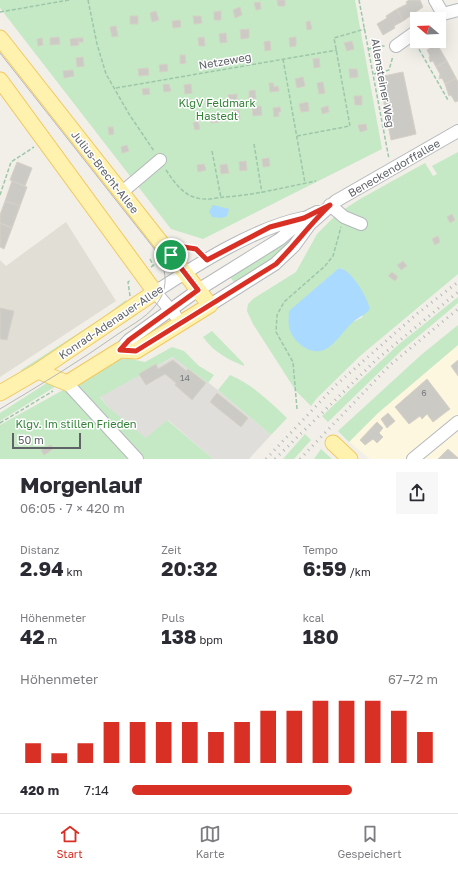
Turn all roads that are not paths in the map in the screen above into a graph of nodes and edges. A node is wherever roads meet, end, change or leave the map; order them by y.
1 (435, 0) edge
2 (458, 10) edge
3 (438, 12) edge
4 (446, 14) edge
5 (410, 36) edge
6 (0, 38) edge
7 (396, 46) road end
8 (0, 80) edge
9 (458, 131) edge
10 (160, 160) road end
11 (121, 193) junction
12 (330, 205) junction
13 (304, 218) junction
14 (361, 224) dead end
15 (185, 273) junction
16 (198, 290) junction
17 (155, 292) junction
18 (210, 305) junction
19 (171, 310) junction
20 (182, 323) junction
21 (120, 350) junction
22 (38, 371) junction
23 (67, 383) junction
24 (0, 393) edge
25 (458, 422) edge
26 (333, 443) dead end
27 (137, 459) edge
28 (350, 459) edge
29 (413, 459) edge

1 - 3 street
2 - 4 street
5 - 7 street
6 - 11 main road, Julius-Brecht-Allee
8 - 17 main road
9 - 12 street, Beneckendorffallee
10 - 11 street
11 - 15 main road, Julius-Brecht-Allee
12 - 13 street, Beneckendorffallee
12 - 14 street
12 - 18 street, Beneckendorffallee
13 - 15 street, Beneckendorffallee
13 - 16 street, Beneckendorffallee
15 - 16 main road, Julius-Brecht-Allee
15 - 17 street, Konrad-Adenauer-Allee
16 - 18 main road, Julius-Brecht-Allee
16 - 19 street, Beneckendorffallee
17 - 19 street
17 - 22 main road, Konrad-Adenauer-Allee
18 - 20 main road, Beneckendorffallee
19 - 20 street
19 - 21 street
20 - 21 main road
21 - 23 main road
22 - 23 main road
22 - 24 main road, Konrad-Adenauer-Allee
23 - 27 street
25 - 29 street
26 - 28 main road

